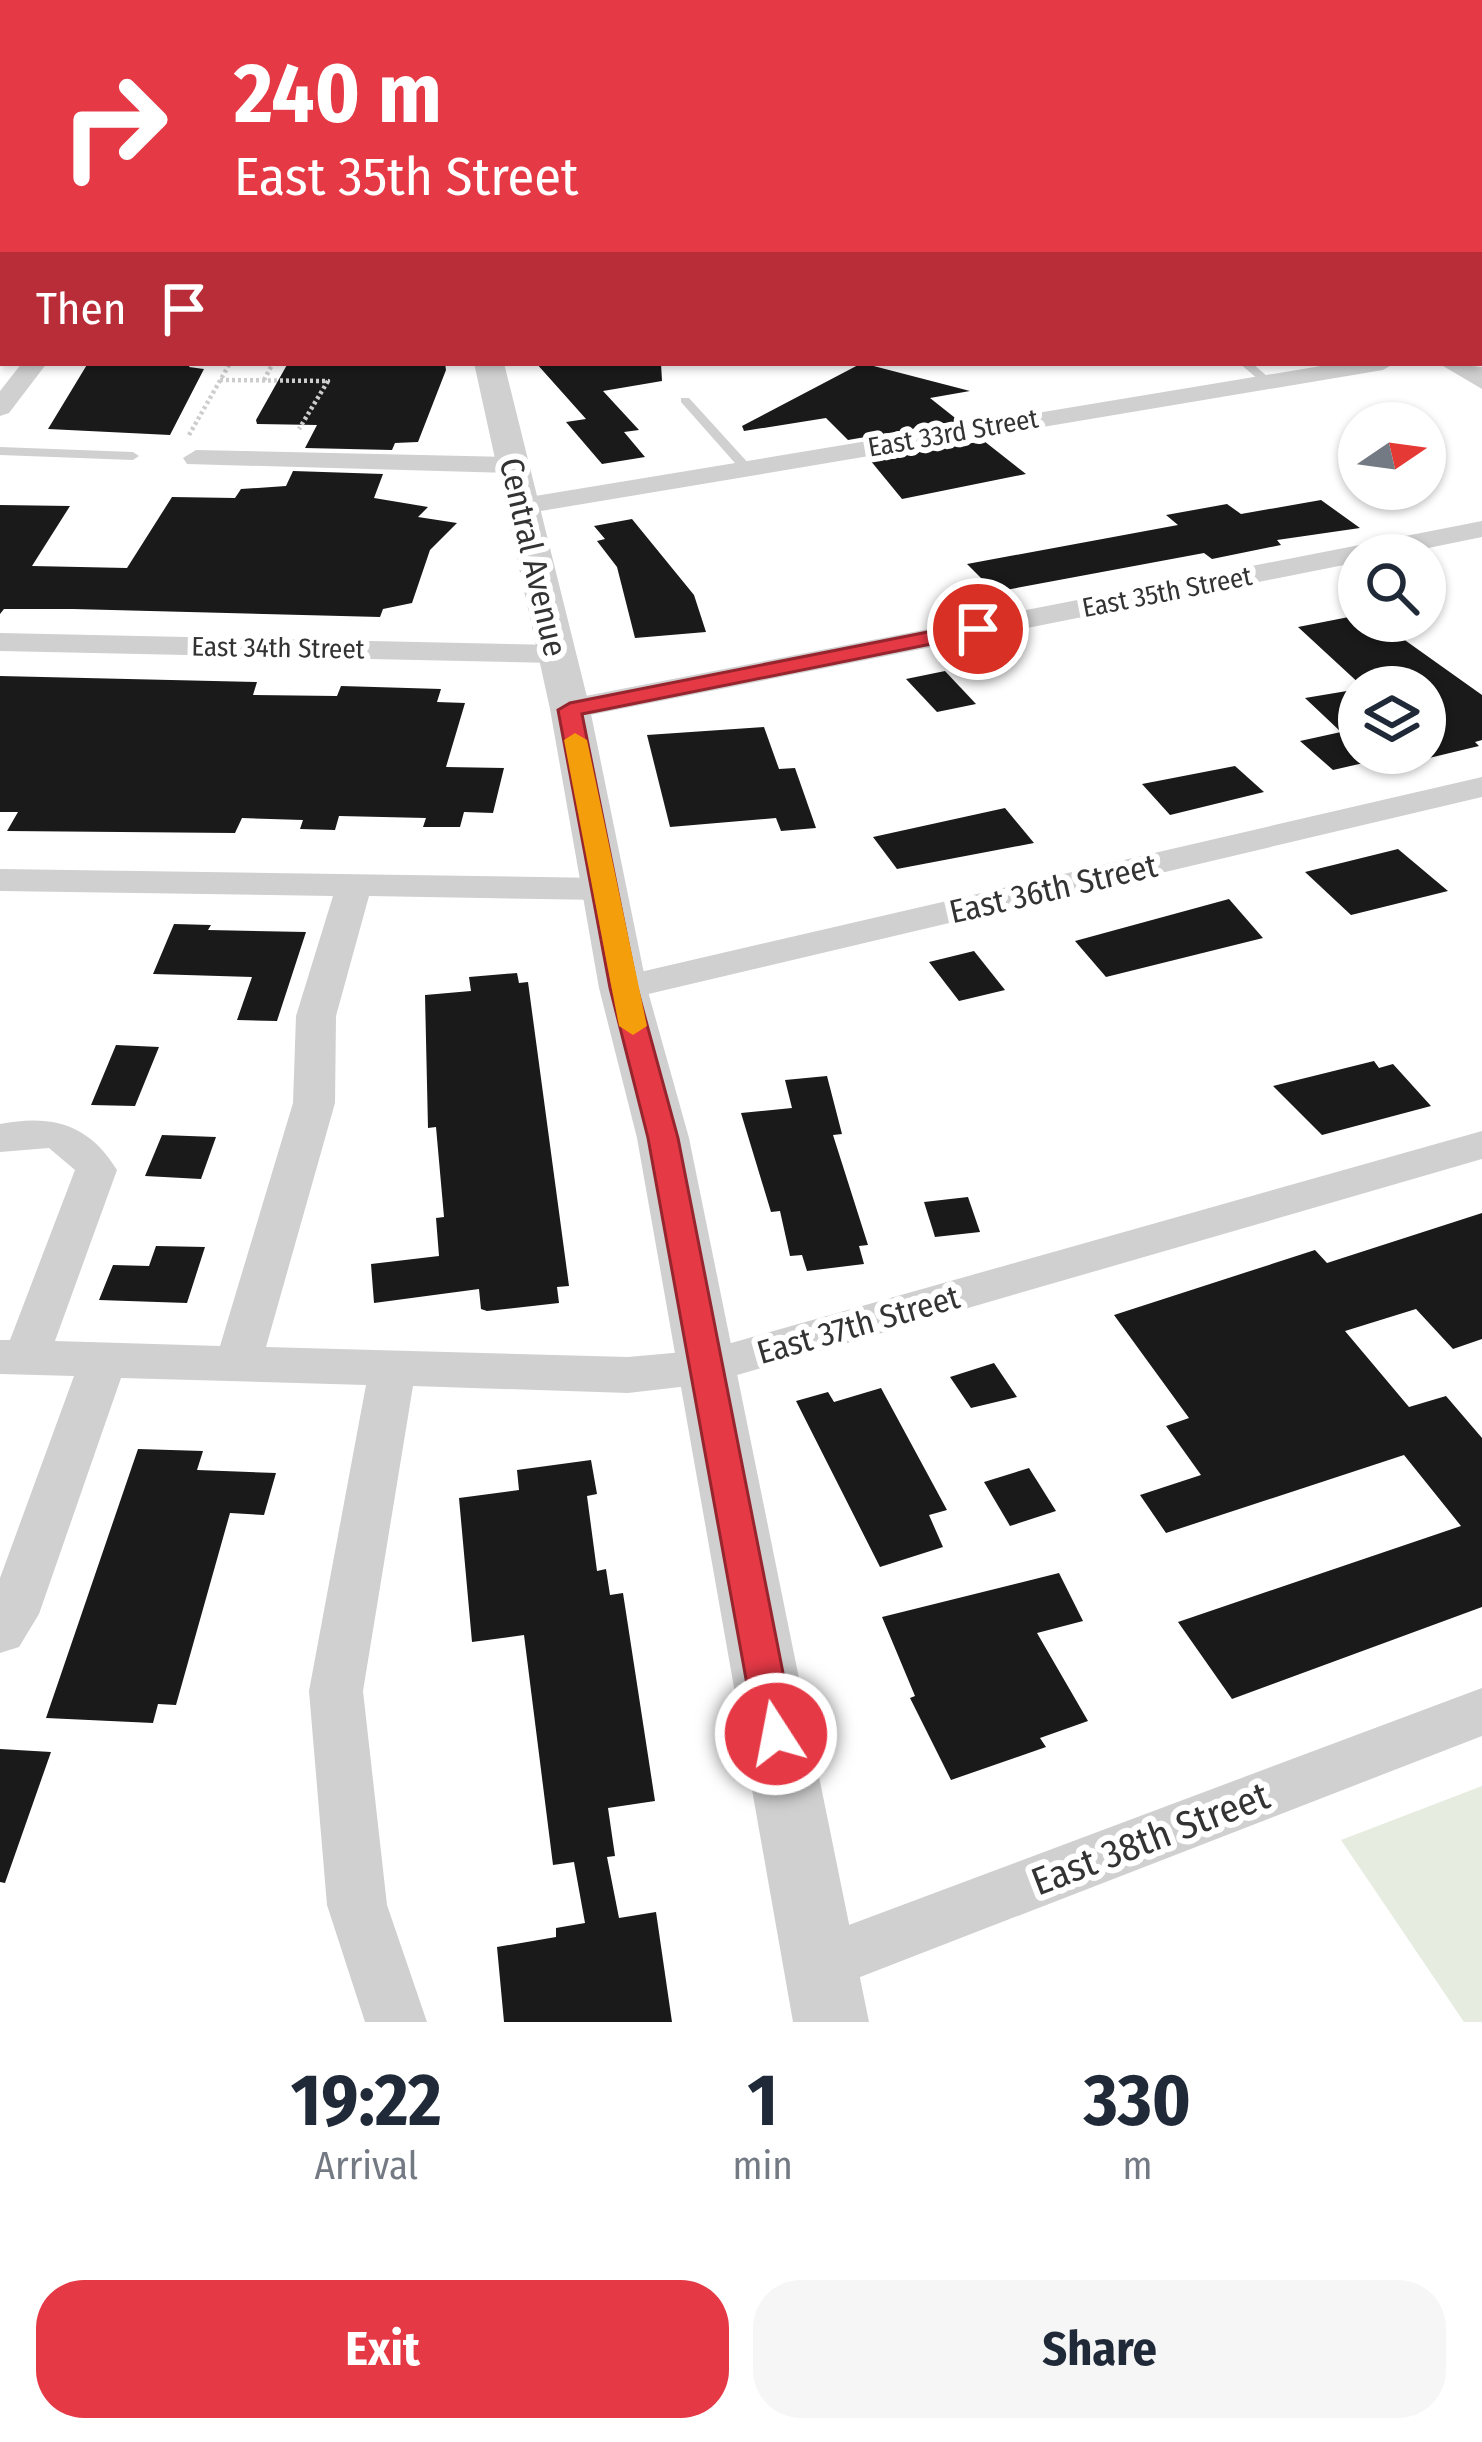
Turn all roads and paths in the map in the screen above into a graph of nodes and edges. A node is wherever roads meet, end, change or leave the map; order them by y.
1 (33, 366) edge
2 (271, 366) edge
3 (490, 366) edge
4 (1249, 366) edge
5 (1365, 366) edge
6 (220, 380) dead end
7 (263, 380) junction
8 (1269, 382) junction
9 (685, 400) dead end
10 (0, 408) edge
11 (299, 429) dead end
12 (0, 452) edge
13 (133, 456) dead end
14 (196, 458) dead end
15 (512, 465) junction
16 (746, 468) junction
17 (523, 506) junction
18 (1482, 530) edge
19 (0, 642) edge
20 (555, 654) junction
21 (570, 710) junction
22 (1482, 787) edge
23 (0, 880) edge
24 (353, 888) junction
25 (602, 889) junction
26 (623, 988) junction
27 (0, 1138) edge
28 (1482, 1145) edge
29 (13, 1358) edge
30 (104, 1360) junction
31 (238, 1363) junction
32 (706, 1367) junction
33 (392, 1370) junction
34 (0, 1631) edge
35 (1482, 1712) edge
36 (825, 1993) edge
37 (396, 2022) edge

1 - 10 street
2 - 7 path
3 - 15 street, Central Avenue
4 - 8 lane
5 - 8 street, East 33rd Street
6 - 7 path
7 - 11 path
8 - 16 street, East 33rd Street
9 - 16 lane
12 - 13 lane
14 - 15 street
15 - 17 street, Central Avenue
16 - 17 street, East 33rd Street
17 - 20 street, Central Avenue
18 - 21 street, East 35th Street
19 - 20 street, East 34th Street
20 - 21 street, Central Avenue
21 - 25 street, Central Avenue
22 - 26 street, East 36th Street
23 - 24 street
24 - 25 street
24 - 31 street
25 - 26 street, Central Avenue
26 - 32 street, Central Avenue
27 - 29 street
28 - 32 street, East 37th Street
29 - 30 street, East 37th Street
30 - 31 street, East 37th Street
30 - 34 street
31 - 33 street, East 37th Street
32 - 33 street, East 37th Street
32 - 36 street, Central Avenue
33 - 37 street
35 - 36 street, East 38th Street

